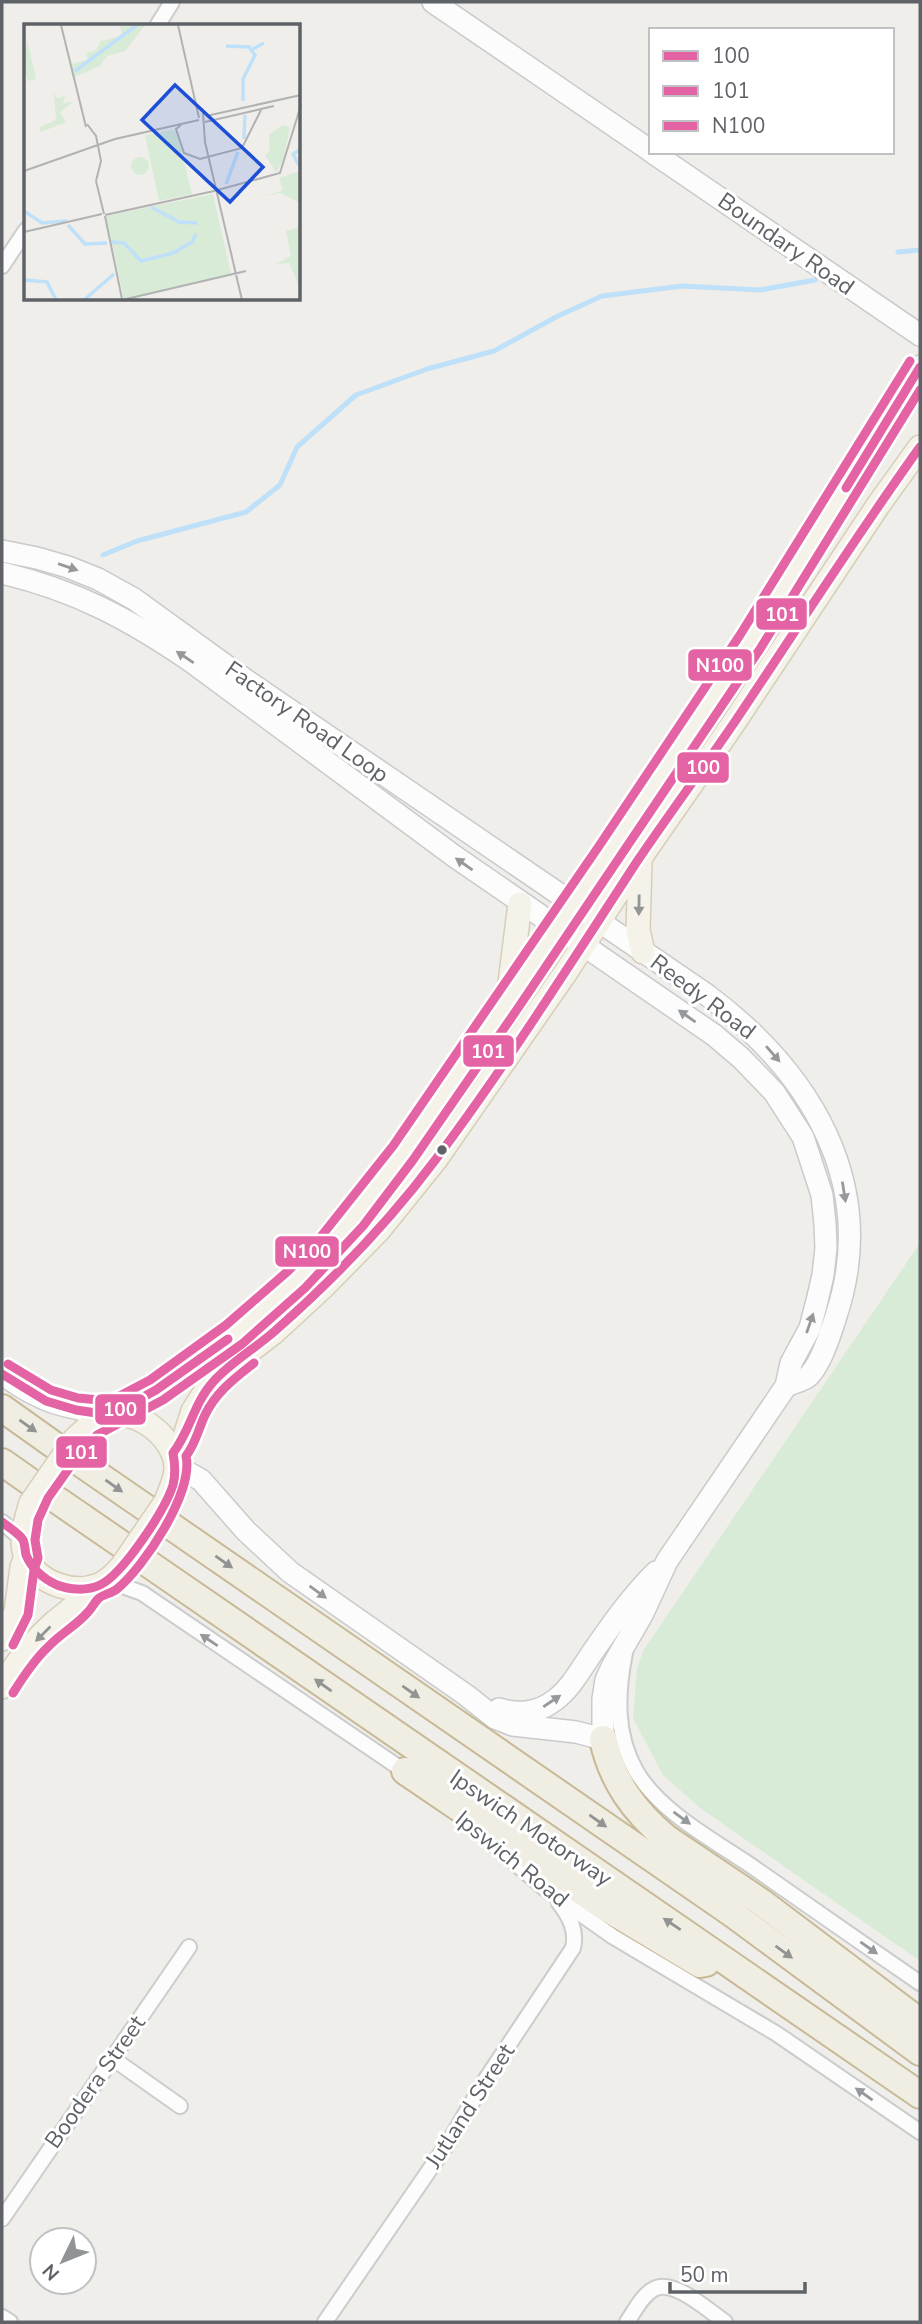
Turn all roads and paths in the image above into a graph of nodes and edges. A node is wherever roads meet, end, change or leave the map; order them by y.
1 (172, 2) edge
2 (433, 2) edge
3 (159, 24) edge
4 (649, 150) edge
5 (655, 154) edge
6 (24, 233) edge
7 (2, 266) edge
8 (920, 335) edge
9 (920, 366) edge
10 (920, 447) edge
11 (2, 551) edge
12 (2, 573) edge
13 (640, 858) junction
14 (520, 904) junction
15 (573, 904) junction
16 (599, 922) junction
17 (557, 928) junction
18 (583, 945) junction
19 (643, 952) junction
20 (508, 1001) junction
21 (2, 1374) edge
22 (786, 1386) junction
23 (2, 1408) edge
24 (111, 1415) junction
25 (70, 1449) junction
26 (175, 1459) junction
27 (2, 1462) edge
28 (39, 1495) junction
29 (159, 1512) junction
30 (2, 1522) edge
31 (25, 1549) junction
32 (667, 1561) junction
33 (117, 1568) junction
34 (2, 1639) edge
35 (2, 1687) edge
36 (466, 1695) junction
37 (614, 1743) junction
38 (405, 1770) junction
39 (544, 1888) junction
40 (190, 1947) dead end
41 (728, 1962) junction
42 (920, 1983) edge
43 (920, 2022) edge
44 (920, 2052) edge
45 (112, 2058) junction
46 (920, 2095) edge
47 (180, 2106) dead end
48 (920, 2132) edge
49 (2, 2219) edge
50 (2, 2317) edge
51 (10, 2322) edge
52 (325, 2322) edge
53 (626, 2322) edge
54 (725, 2322) edge

1 - 3 street
2 - 4 main road, Boundary Road
5 - 8 main road, Boundary Road
6 - 7 street
9 - 15 main road
10 - 13 main road
11 -> 15 main road, Factory Road Loop
14 -> 12 main road, Factory Road Loop
13 - 16 main road
13 -> 19 main road
14 - 17 main road, Factory Road Loop
14 - 20 main road
15 - 16 main road, Factory Road Loop
15 - 17 main road
16 - 18 main road
16 - 19 main road, Reedy Road
17 - 18 main road, Factory Road Loop
17 - 20 main road
22 -> 18 main road, Reedy Road
18 - 26 main road
19 -> 22 main road, Reedy Road
20 - 24 main road
21 - 24 main road
22 - 32 main road, Reedy Road
23 -> 25 highway, Ipswich Motorway
24 - 25 main road
24 - 26 main road
25 - 28 main road, bridge
25 -> 29 highway, Ipswich Motorway
26 - 29 main road
26 -> 36 main road
27 - 28 highway, Ipswich Motorway
28 - 31 main road
28 - 33 highway, Ipswich Motorway
29 - 33 main road, bridge
29 -> 44 highway, Ipswich Motorway
30 - 31 street
31 - 33 main road
31 - 34 main road
36 -> 32 main road
32 - 37 main road, Reedy Road
33 -> 35 main road
38 -> 33 street, Ipswich Road
41 -> 33 highway, Ipswich Motorway
36 - 37 main road
37 -> 42 street
37 - 43 highway
38 - 39 street, Ipswich Road
38 - 41 highway
48 -> 39 street, Ipswich Road
39 - 52 street, Jutland Street
40 - 45 street, Boodera Street
41 - 46 highway, Ipswich Motorway
45 - 47 street
45 - 49 street, Boodera Street
50 - 51 street
53 - 54 street

